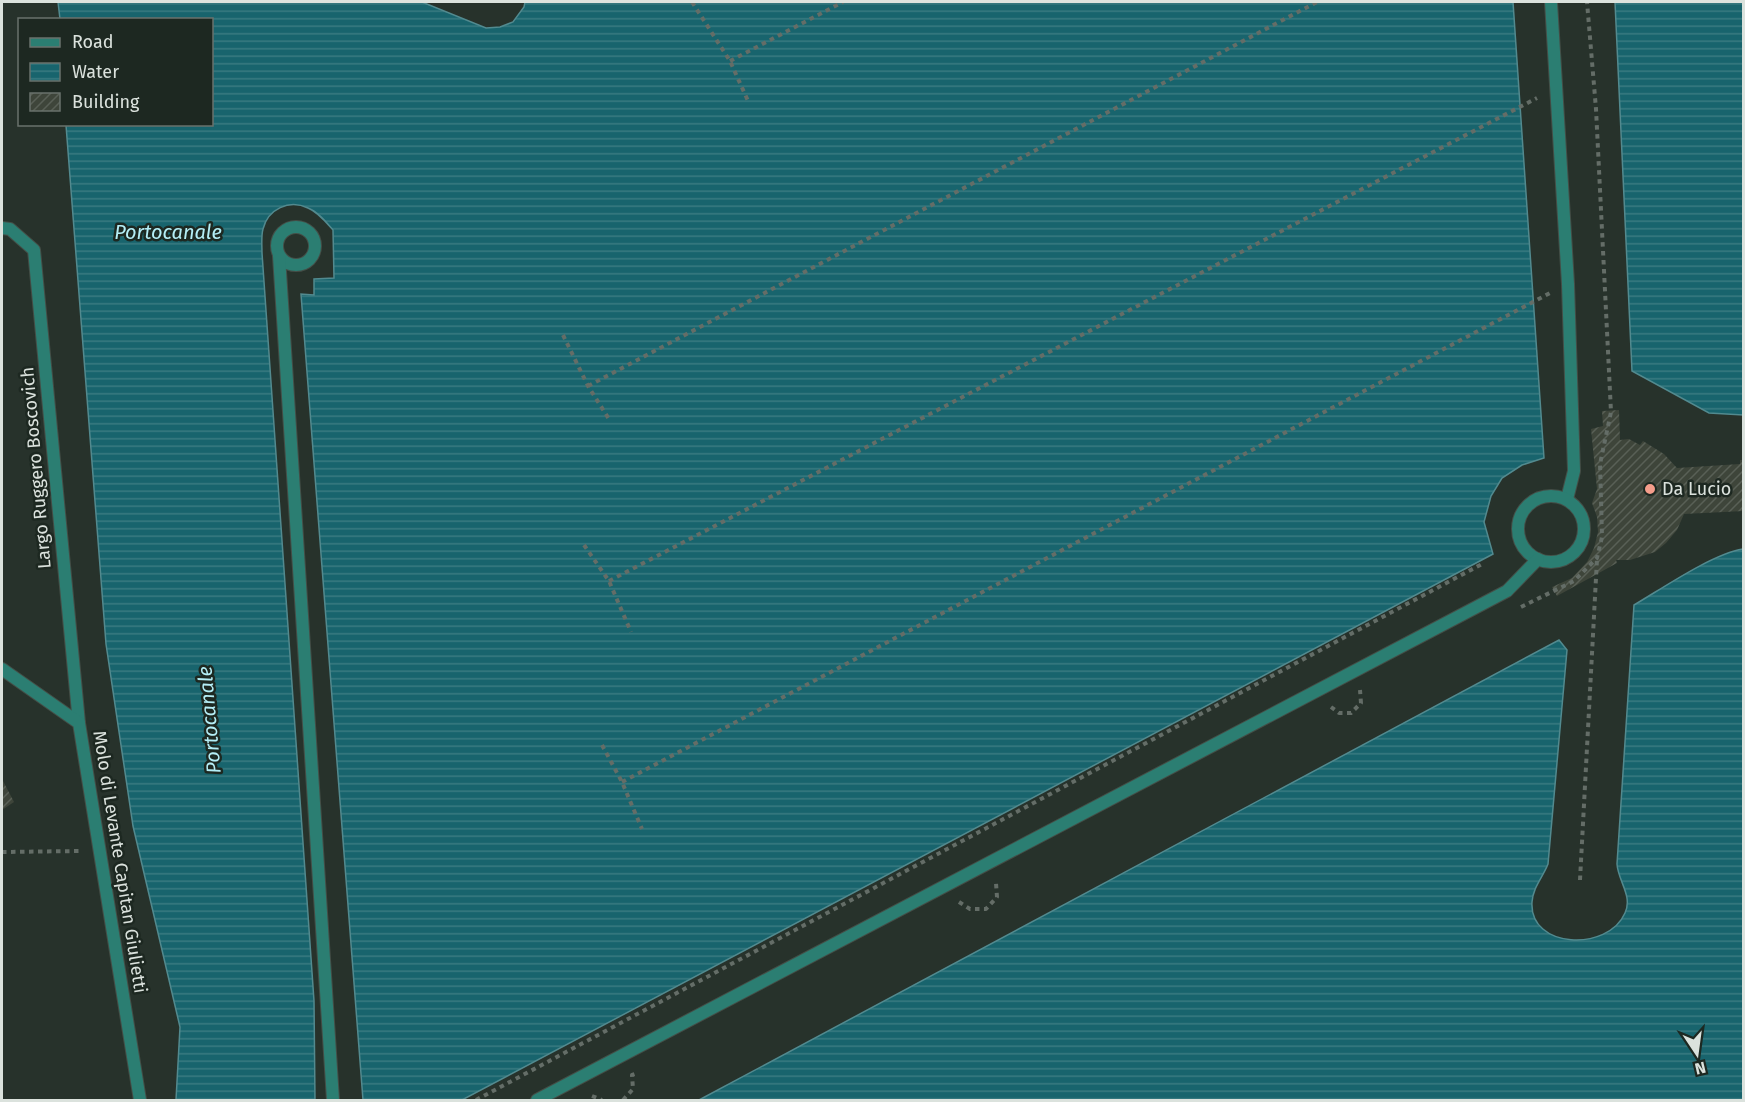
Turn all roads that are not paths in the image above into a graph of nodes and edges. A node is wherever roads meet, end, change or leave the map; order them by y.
1 (1551, 2) edge
2 (2, 228) edge
3 (279, 256) dead end
4 (1567, 499) junction
5 (1538, 559) junction
6 (2, 669) edge
7 (79, 723) junction
8 (140, 1101) edge
9 (333, 1101) edge
10 (537, 1101) edge

1 - 4 street
2 - 7 street, Largo Ruggero Boscovich
3 - 9 street
4 - 5 street
4 - 5 street
5 - 10 street
6 - 7 street, Molo di Levante Capitan Giulietti
7 - 8 street, Molo di Levante Capitan Giulietti

